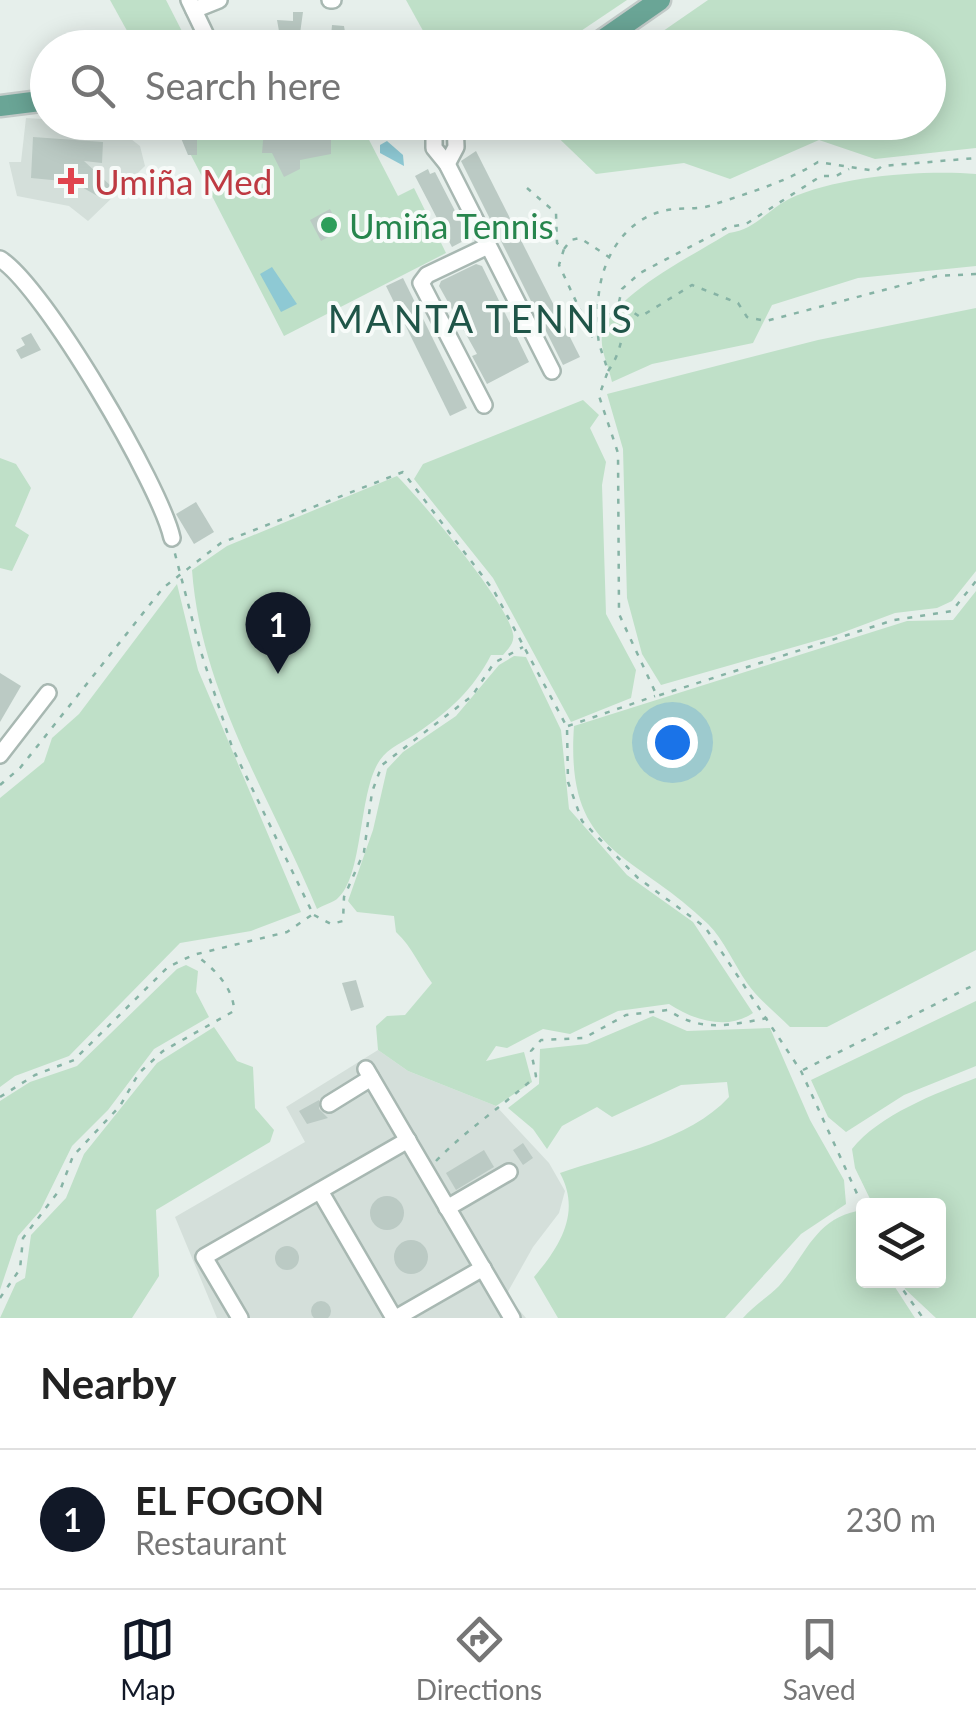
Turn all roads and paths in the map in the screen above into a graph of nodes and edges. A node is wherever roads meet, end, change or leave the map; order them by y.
1 (218, 0) edge
2 (660, 0) edge
3 (191, 5) edge
4 (203, 30) edge
5 (617, 30) edge
6 (30, 102) edge
7 (0, 106) edge
8 (434, 140) edge
9 (455, 140) edge
10 (976, 158) edge
11 (448, 164) junction
12 (850, 168) junction
13 (527, 188) dead end
14 (488, 246) junction
15 (564, 249) junction
16 (611, 258) junction
17 (0, 259) edge
18 (976, 274) edge
19 (619, 302) junction
20 (632, 312) junction
21 (600, 322) junction
22 (596, 343) junction
23 (552, 371) dead end
24 (608, 371) junction
25 (484, 405) dead end
26 (172, 538) dead end
27 (176, 558) dead end
28 (181, 573) junction
29 (976, 581) edge
30 (524, 646) junction
31 (48, 693) dead end
32 (657, 696) junction
33 (567, 727) junction
34 (0, 755) edge
35 (0, 784) edge
36 (313, 914) junction
37 (194, 954) junction
38 (976, 984) edge
39 (769, 1018) junction
40 (801, 1071) junction
41 (0, 1097) edge
42 (329, 1104) dead end
43 (408, 1140) junction
44 (426, 1172) junction
45 (509, 1172) dead end
46 (320, 1191) junction
47 (859, 1198) edge
48 (448, 1208) junction
49 (483, 1268) junction
50 (901, 1288) edge
51 (0, 1298) edge
52 (240, 1318) edge
53 (395, 1318) edge
54 (512, 1318) edge
55 (922, 1318) edge

1 - 3 street
2 - 5 main road
3 - 4 street
6 - 7 main road
8 - 11 street
9 - 11 street
10 - 12 path
11 - 14 street
12 - 16 path
12 - 19 path
13 - 15 path
14 - 23 street
14 - 25 street
15 - 16 path
15 - 22 path
16 - 21 path
17 - 26 street
18 - 20 path
19 - 20 path
19 - 21 path
20 - 24 path
21 - 22 path
22 - 24 path
24 - 32 path
27 - 28 path
28 - 30 path
28 - 35 path
28 - 36 path
29 - 32 path
30 - 33 path
30 - 36 path
31 - 34 street
32 - 33 path
33 - 39 path
36 - 37 path
37 - 41 path
37 - 51 path
38 - 40 path
39 - 40 path
39 - 44 path
40 - 47 path
42 - 43 street
43 - 44 street
43 - 46 street
44 - 48 street
45 - 48 street
46 - 52 street
46 - 53 street
48 - 49 street
49 - 53 street
49 - 54 street
50 - 55 path

